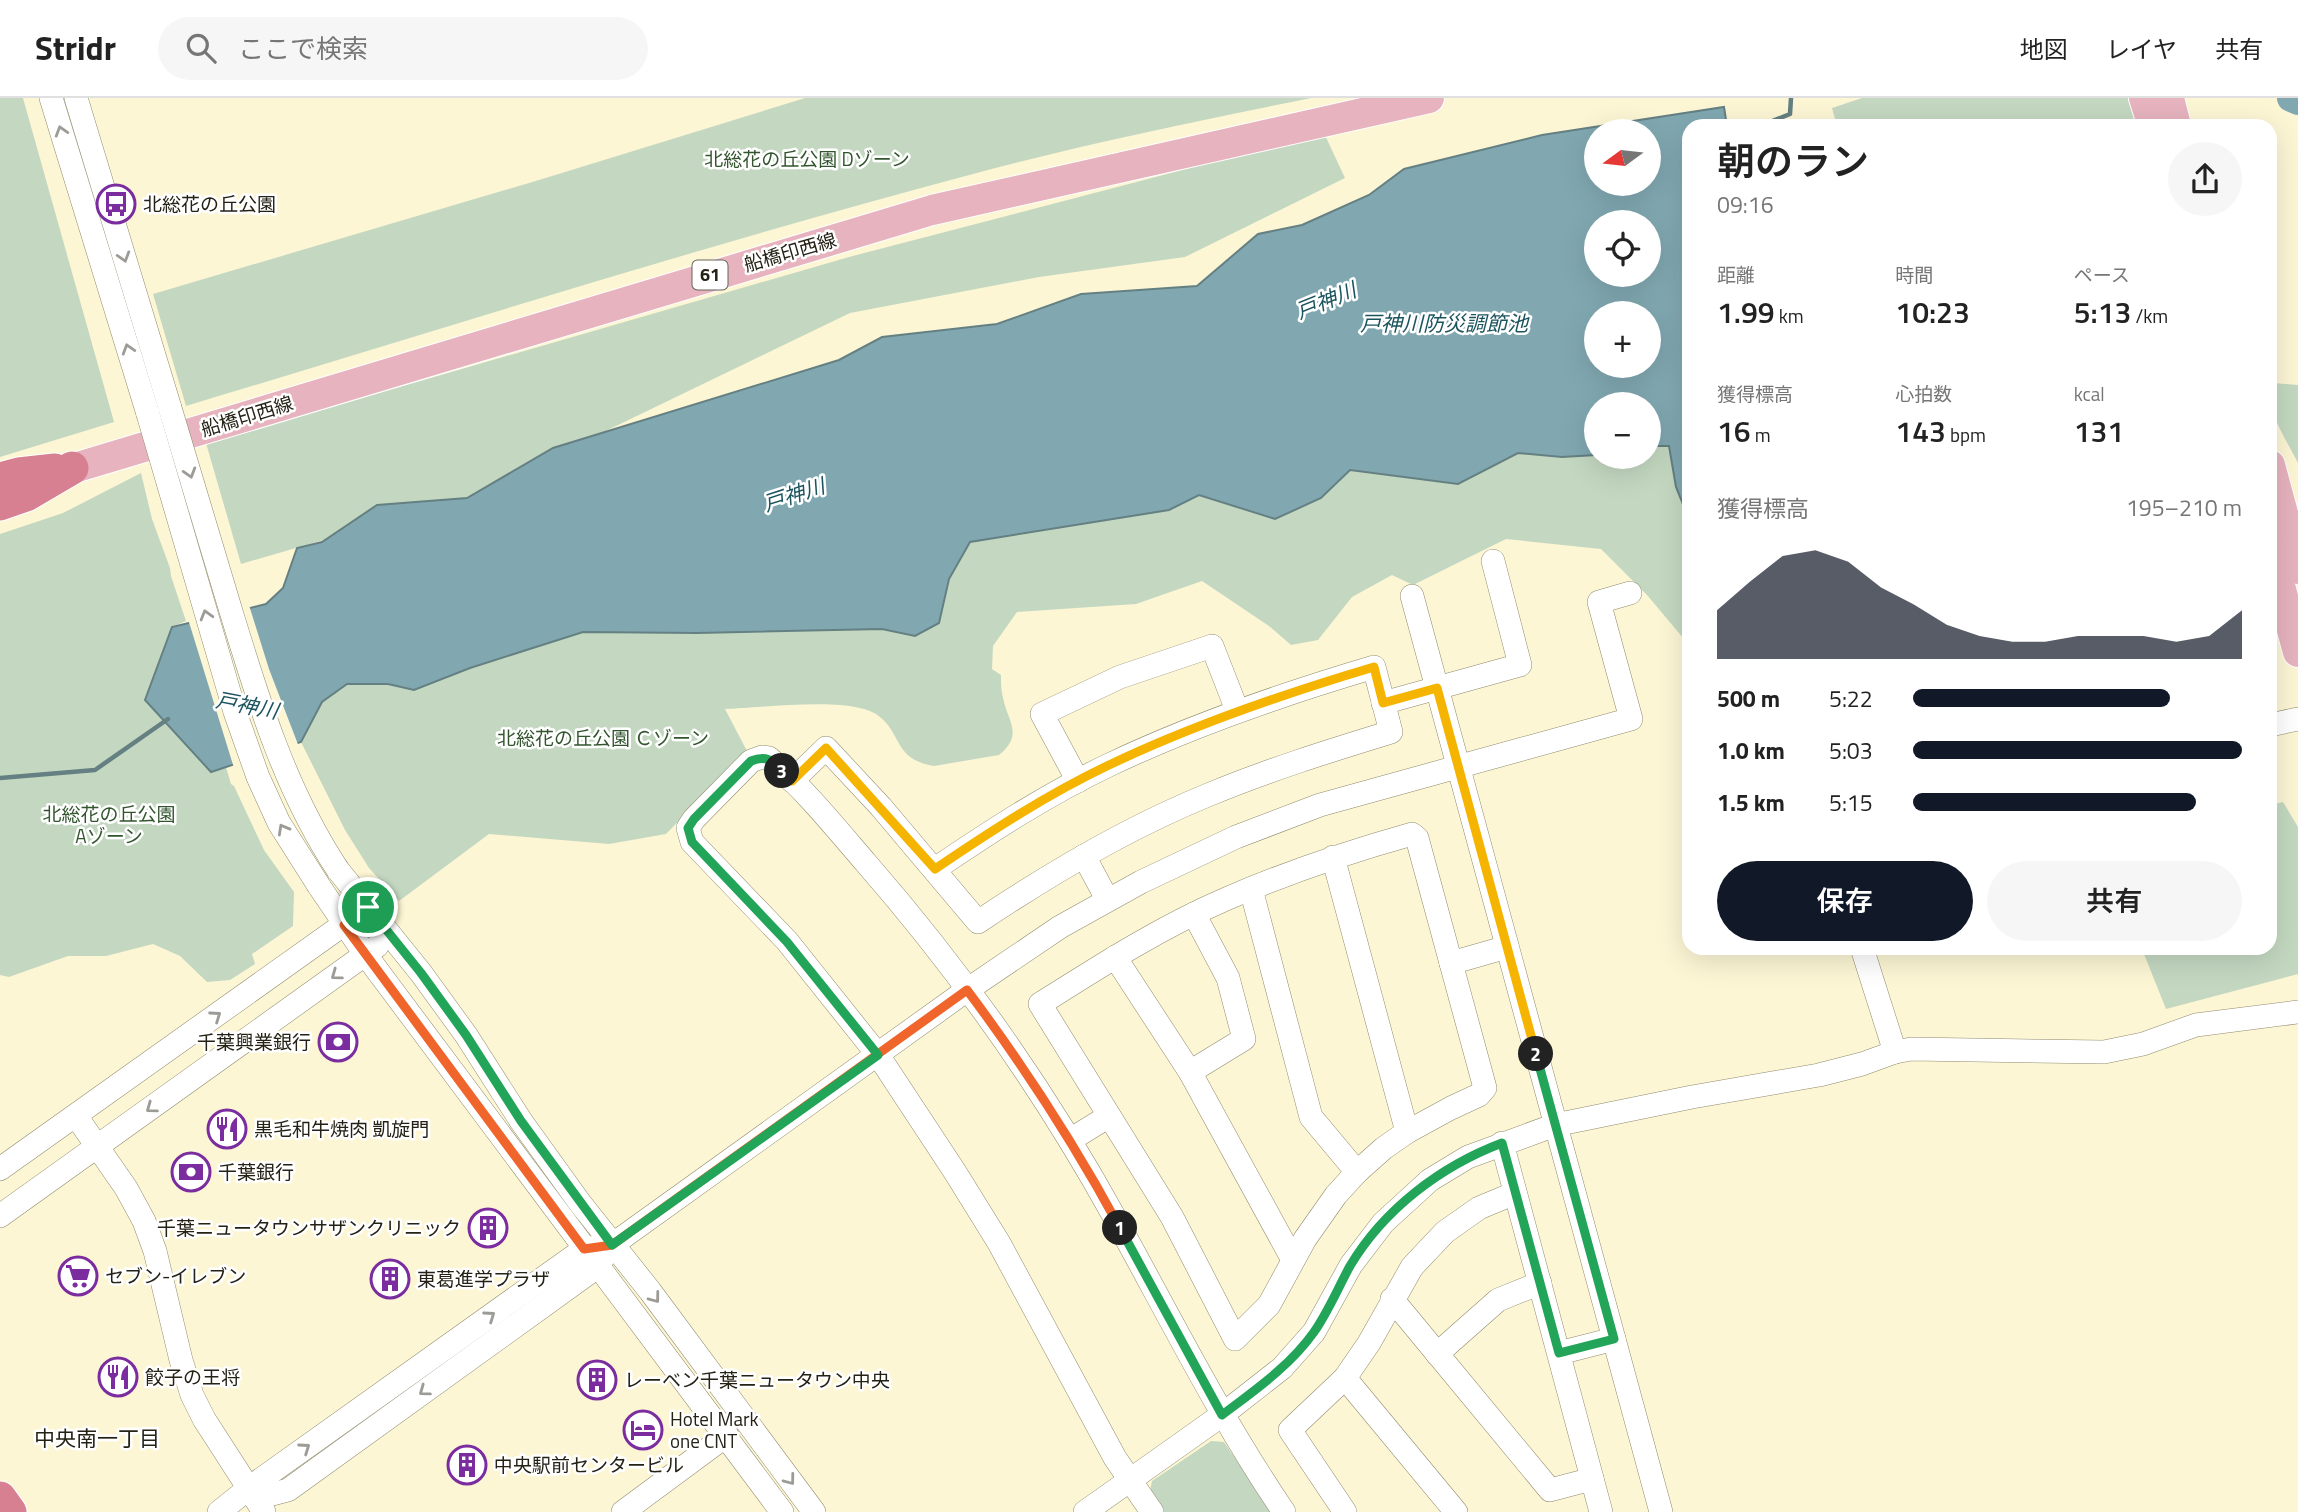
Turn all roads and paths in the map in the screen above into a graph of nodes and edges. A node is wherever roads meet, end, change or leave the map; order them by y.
1 (51, 98) edge
2 (76, 98) edge
3 (1429, 98) edge
4 (2144, 98) edge
5 (2169, 98) edge
6 (2151, 119) edge
7 (2174, 119) edge
8 (72, 468) junction
9 (0, 479) edge
10 (0, 490) edge
11 (2277, 491) edge
12 (0, 504) edge
13 (1493, 561) dead end
14 (2298, 569) edge
15 (2277, 574) edge
16 (1630, 593) dead end
17 (1412, 596) dead end
18 (2298, 652) edge
19 (1437, 688) junction
20 (1383, 703) junction
21 (1237, 710) junction
22 (2298, 719) edge
23 (2277, 724) edge
24 (1458, 766) junction
25 (792, 781) junction
26 (1078, 781) junction
27 (1084, 856) junction
28 (1333, 857) junction
29 (935, 869) junction
30 (1251, 889) junction
31 (1107, 899) junction
32 (368, 907) junction
33 (1194, 914) junction
34 (344, 925) junction
35 (391, 936) junction
36 (1507, 947) junction
37 (365, 954) junction
38 (1864, 955) edge
39 (1115, 957) junction
40 (1451, 962) junction
41 (967, 990) junction
42 (2298, 1012) edge
43 (1895, 1052) junction
44 (878, 1055) junction
45 (1190, 1072) junction
46 (76, 1116) junction
47 (1109, 1116) junction
48 (1555, 1125) junction
49 (1407, 1132) junction
50 (1070, 1140) junction
51 (1502, 1143) junction
52 (97, 1146) junction
53 (0, 1169) edge
54 (1357, 1172) junction
55 (1515, 1193) junction
56 (0, 1216) edge
57 (612, 1245) junction
58 (591, 1258) junction
59 (1293, 1260) junction
60 (1540, 1283) junction
61 (1392, 1299) junction
62 (1614, 1339) junction
63 (1559, 1353) junction
64 (1437, 1354) junction
65 (1345, 1378) junction
66 (1222, 1415) junction
67 (727, 1435) junction
68 (1592, 1479) junction
69 (1131, 1481) junction
70 (249, 1488) junction
71 (0, 1497) edge
72 (286, 1501) edge
73 (10, 1512) edge
74 (219, 1512) edge
75 (264, 1512) edge
76 (623, 1512) edge
77 (782, 1512) edge
78 (814, 1512) edge
79 (1085, 1512) edge
80 (1152, 1512) edge
81 (1284, 1512) edge
82 (1345, 1512) edge
83 (1456, 1512) edge
84 (1601, 1512) edge
85 (1661, 1512) edge

34 -> 1 street, bridge
2 -> 32 street, bridge
3 - 8 main road, 船橋印西線 / 61
4 - 6 main road
5 - 7 main road
8 - 9 highway
8 - 10 main road, 船橋印西線 / 61
8 - 12 highway
11 - 14 main road
13 - 19 street
15 - 18 main road
16 - 24 street
17 - 19 street
19 - 20 street
19 - 24 street
20 - 21 street
20 - 27 street
21 - 26 street
21 - 26 street
22 - 23 street
24 - 31 street
24 - 36 street
25 - 29 street
25 - 41 street
25 - 44 street
26 - 29 street
27 - 29 street
27 - 31 street
28 - 30 street
28 - 40 street
28 - 49 street
30 - 33 street
30 - 54 street
31 - 41 street
32 - 34 street
32 - 35 street
33 - 39 street
33 - 45 street
34 - 37 street
46 -> 34 street
35 - 37 street
35 - 57 street
36 - 40 street
36 - 48 street
37 -> 52 street
37 - 58 street
38 - 43 street
39 - 45 street
39 - 47 street
40 - 49 street
41 - 44 street
41 - 50 street
42 - 43 street
43 - 48 street
44 - 57 street
44 - 69 street
45 - 59 street
46 - 52 street
46 - 53 street
47 - 50 street
47 - 59 street
48 - 51 street
48 - 62 street
49 - 54 street
50 - 66 street
51 - 55 street
51 - 66 street
52 - 56 street
52 - 70 street
54 - 59 street
55 - 60 street
55 - 61 street
57 - 58 street
57 -> 78 street
58 - 67 street
70 -> 58 street
58 -> 72 street
60 - 63 street
60 - 64 street
61 - 64 street
61 - 65 street
62 - 63 street
62 - 85 street
63 - 68 street
64 - 68 street
65 - 82 street
65 - 83 street
66 - 69 street
66 - 81 street
67 - 76 street
67 - 77 street
68 - 84 street
69 - 79 street
69 - 80 street
70 - 72 street
70 - 74 street
70 - 75 street
71 - 73 highway

